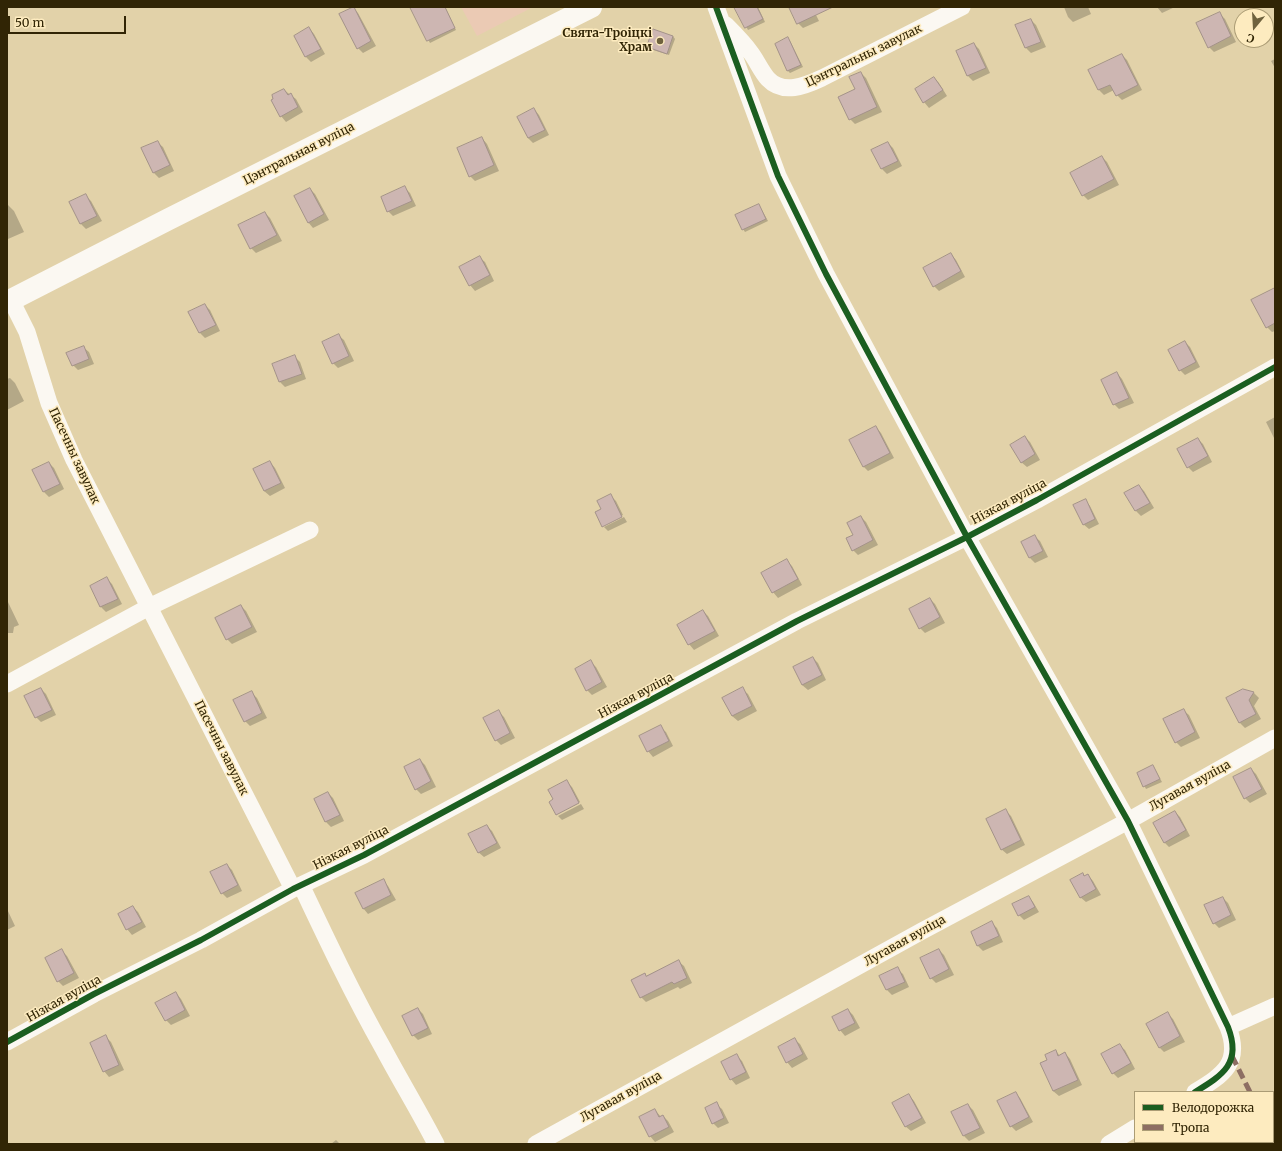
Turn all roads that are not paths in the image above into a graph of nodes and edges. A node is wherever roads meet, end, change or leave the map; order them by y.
1 (591, 7) edge
2 (962, 7) edge
3 (719, 14) edge
4 (9, 301) edge
5 (1275, 367) edge
6 (310, 530) dead end
7 (967, 537) junction
8 (149, 607) junction
9 (7, 684) edge
10 (1275, 738) edge
11 (1128, 821) junction
12 (297, 887) junction
13 (1275, 1006) edge
14 (1228, 1027) junction
15 (7, 1042) edge
16 (1196, 1091) edge
17 (1134, 1129) edge
18 (436, 1144) edge
19 (536, 1144) edge
20 (1109, 1144) edge

1 - 4 main road, Цэнтральная вуліца
2 - 3 street, Цэнтральны завулак
3 - 7 street
4 - 8 street, Пасечны завулак
5 - 7 street, Нізкая вуліца
6 - 8 street
7 - 11 street
7 - 12 street, Нізкая вуліца
8 - 9 street
8 - 12 street, Пасечны завулак
10 - 11 street, Лугавая вуліца
11 - 14 street
11 - 19 street, Лугавая вуліца
12 - 15 street, Нізкая вуліца
12 - 18 street, Пасечны завулак
13 - 14 street
14 - 16 street
17 - 20 street

